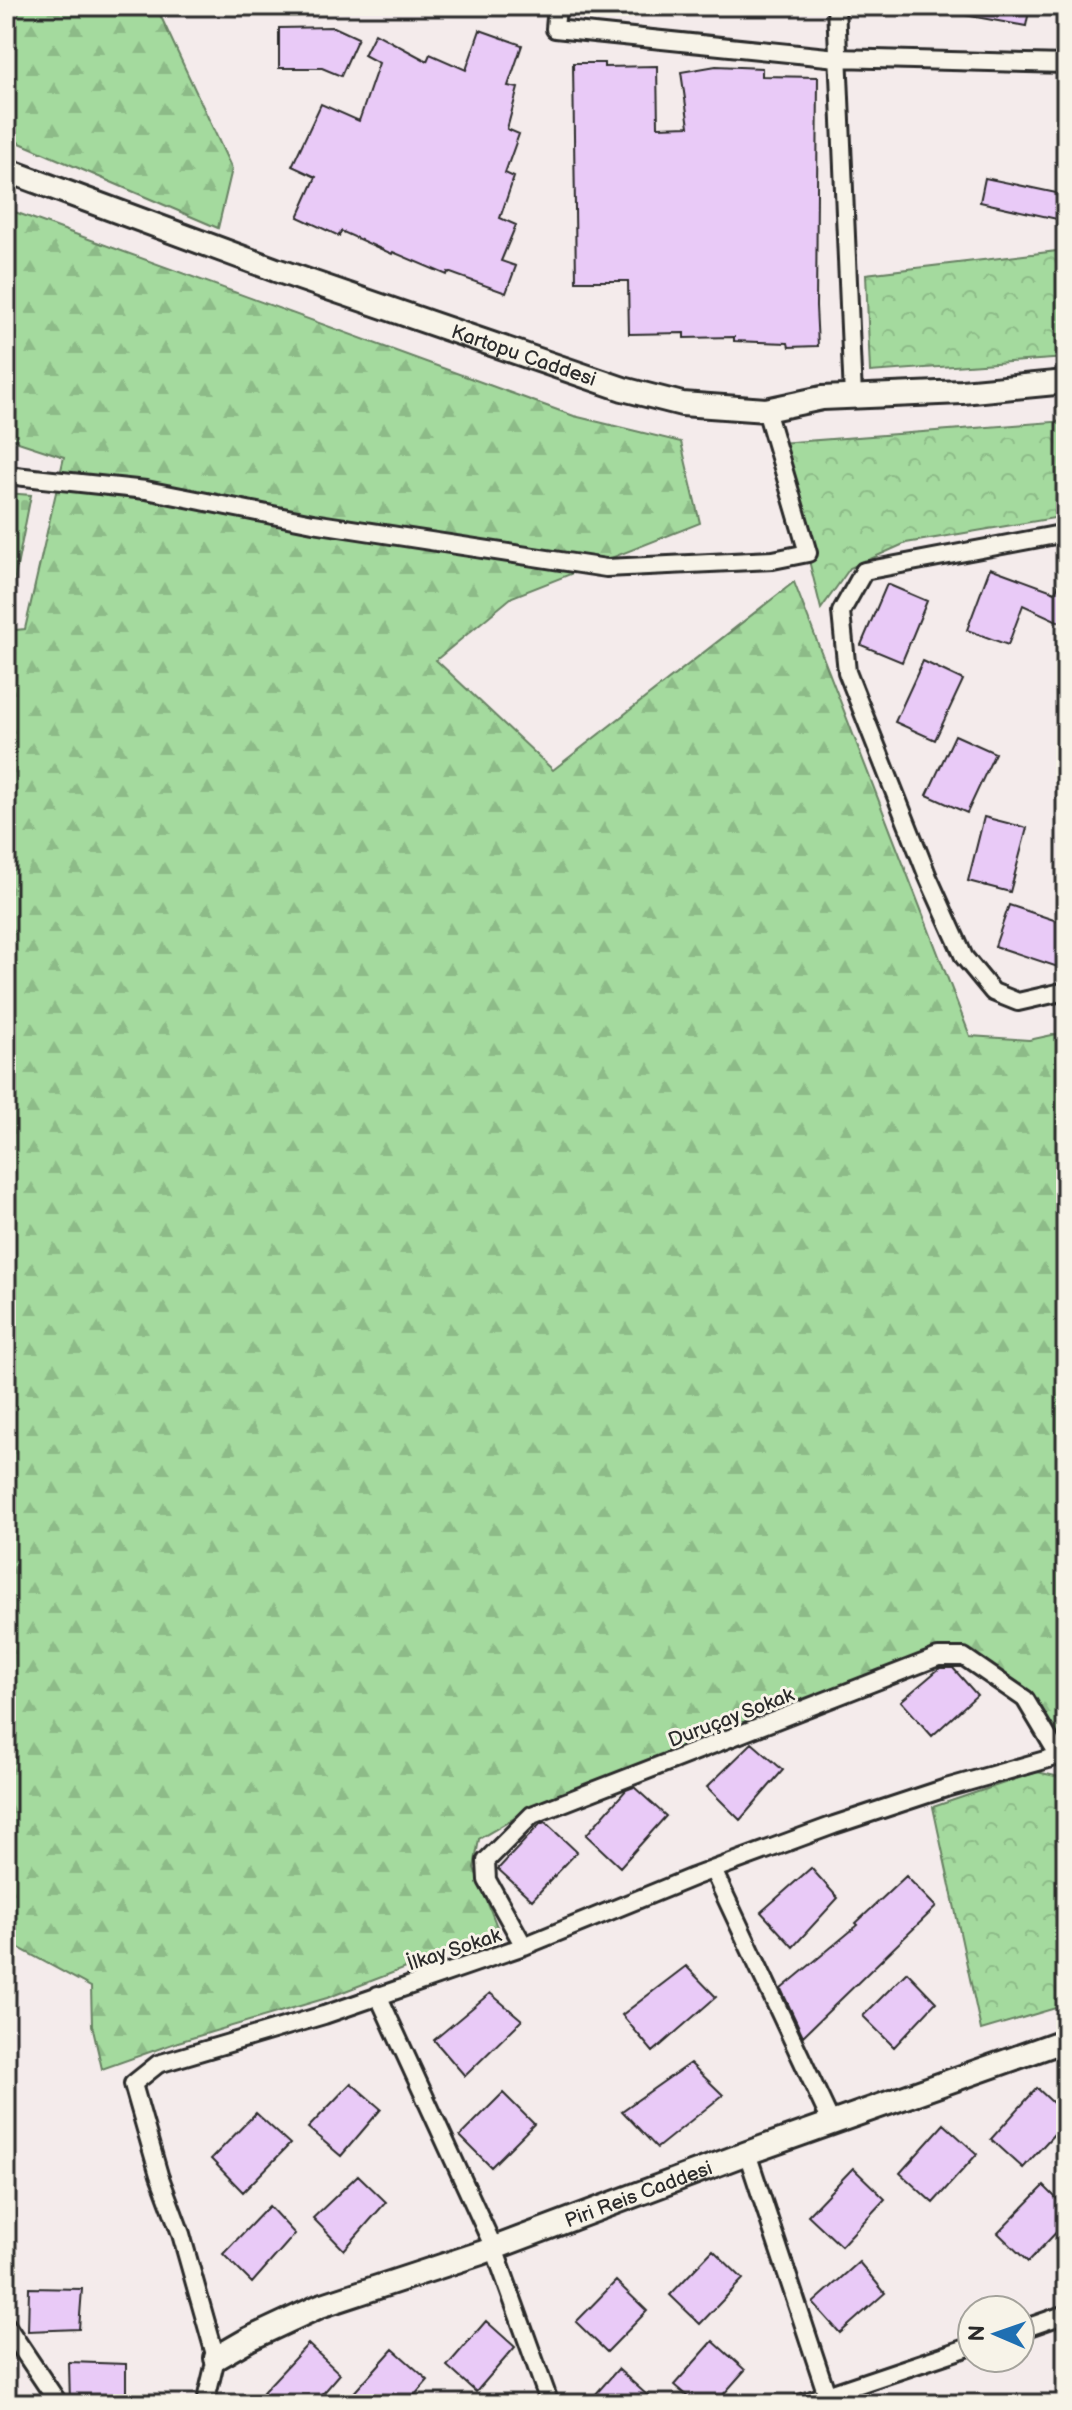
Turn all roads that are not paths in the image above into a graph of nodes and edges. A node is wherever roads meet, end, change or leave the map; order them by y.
1 (557, 6) edge
2 (836, 6) edge
3 (837, 58) junction
4 (1066, 64) edge
5 (6, 170) edge
6 (1066, 382) edge
7 (853, 397) junction
8 (766, 410) junction
9 (6, 475) edge
10 (1066, 533) edge
11 (1066, 991) edge
12 (1064, 1755) edge
13 (713, 1870) junction
14 (524, 1946) junction
15 (378, 1995) junction
16 (1066, 2040) edge
17 (832, 2124) junction
18 (747, 2153) junction
19 (494, 2248) junction
20 (1066, 2314) edge
21 (1036, 2324) edge
22 (6, 2325) edge
23 (956, 2351) edge
24 (216, 2358) junction
25 (827, 2395) junction
26 (59, 2404) edge
27 (205, 2404) edge
28 (550, 2404) edge
29 (800, 2404) edge

1 - 3 street
2 - 3 street
3 - 4 street
3 - 7 street
5 - 8 street, Kartopu Caddesi
6 - 7 street, Kartopu Caddesi
7 - 8 street, Kartopu Caddesi
8 - 9 street
10 - 11 street
12 - 13 street, İlkay Sokak
12 - 14 street, Duruçay Sokak
13 - 14 street, İlkay Sokak
13 - 17 street
14 - 15 street, İlkay Sokak
15 - 19 street
15 - 24 street, İlkay Sokak
16 - 17 street, Piri Reis Caddesi
17 - 18 street, Piri Reis Caddesi
18 - 19 street, Piri Reis Caddesi
18 - 25 street
19 - 24 street, Piri Reis Caddesi
19 - 28 street
20 - 21 street
22 - 26 street
23 - 25 street
24 - 27 street
25 - 29 street

